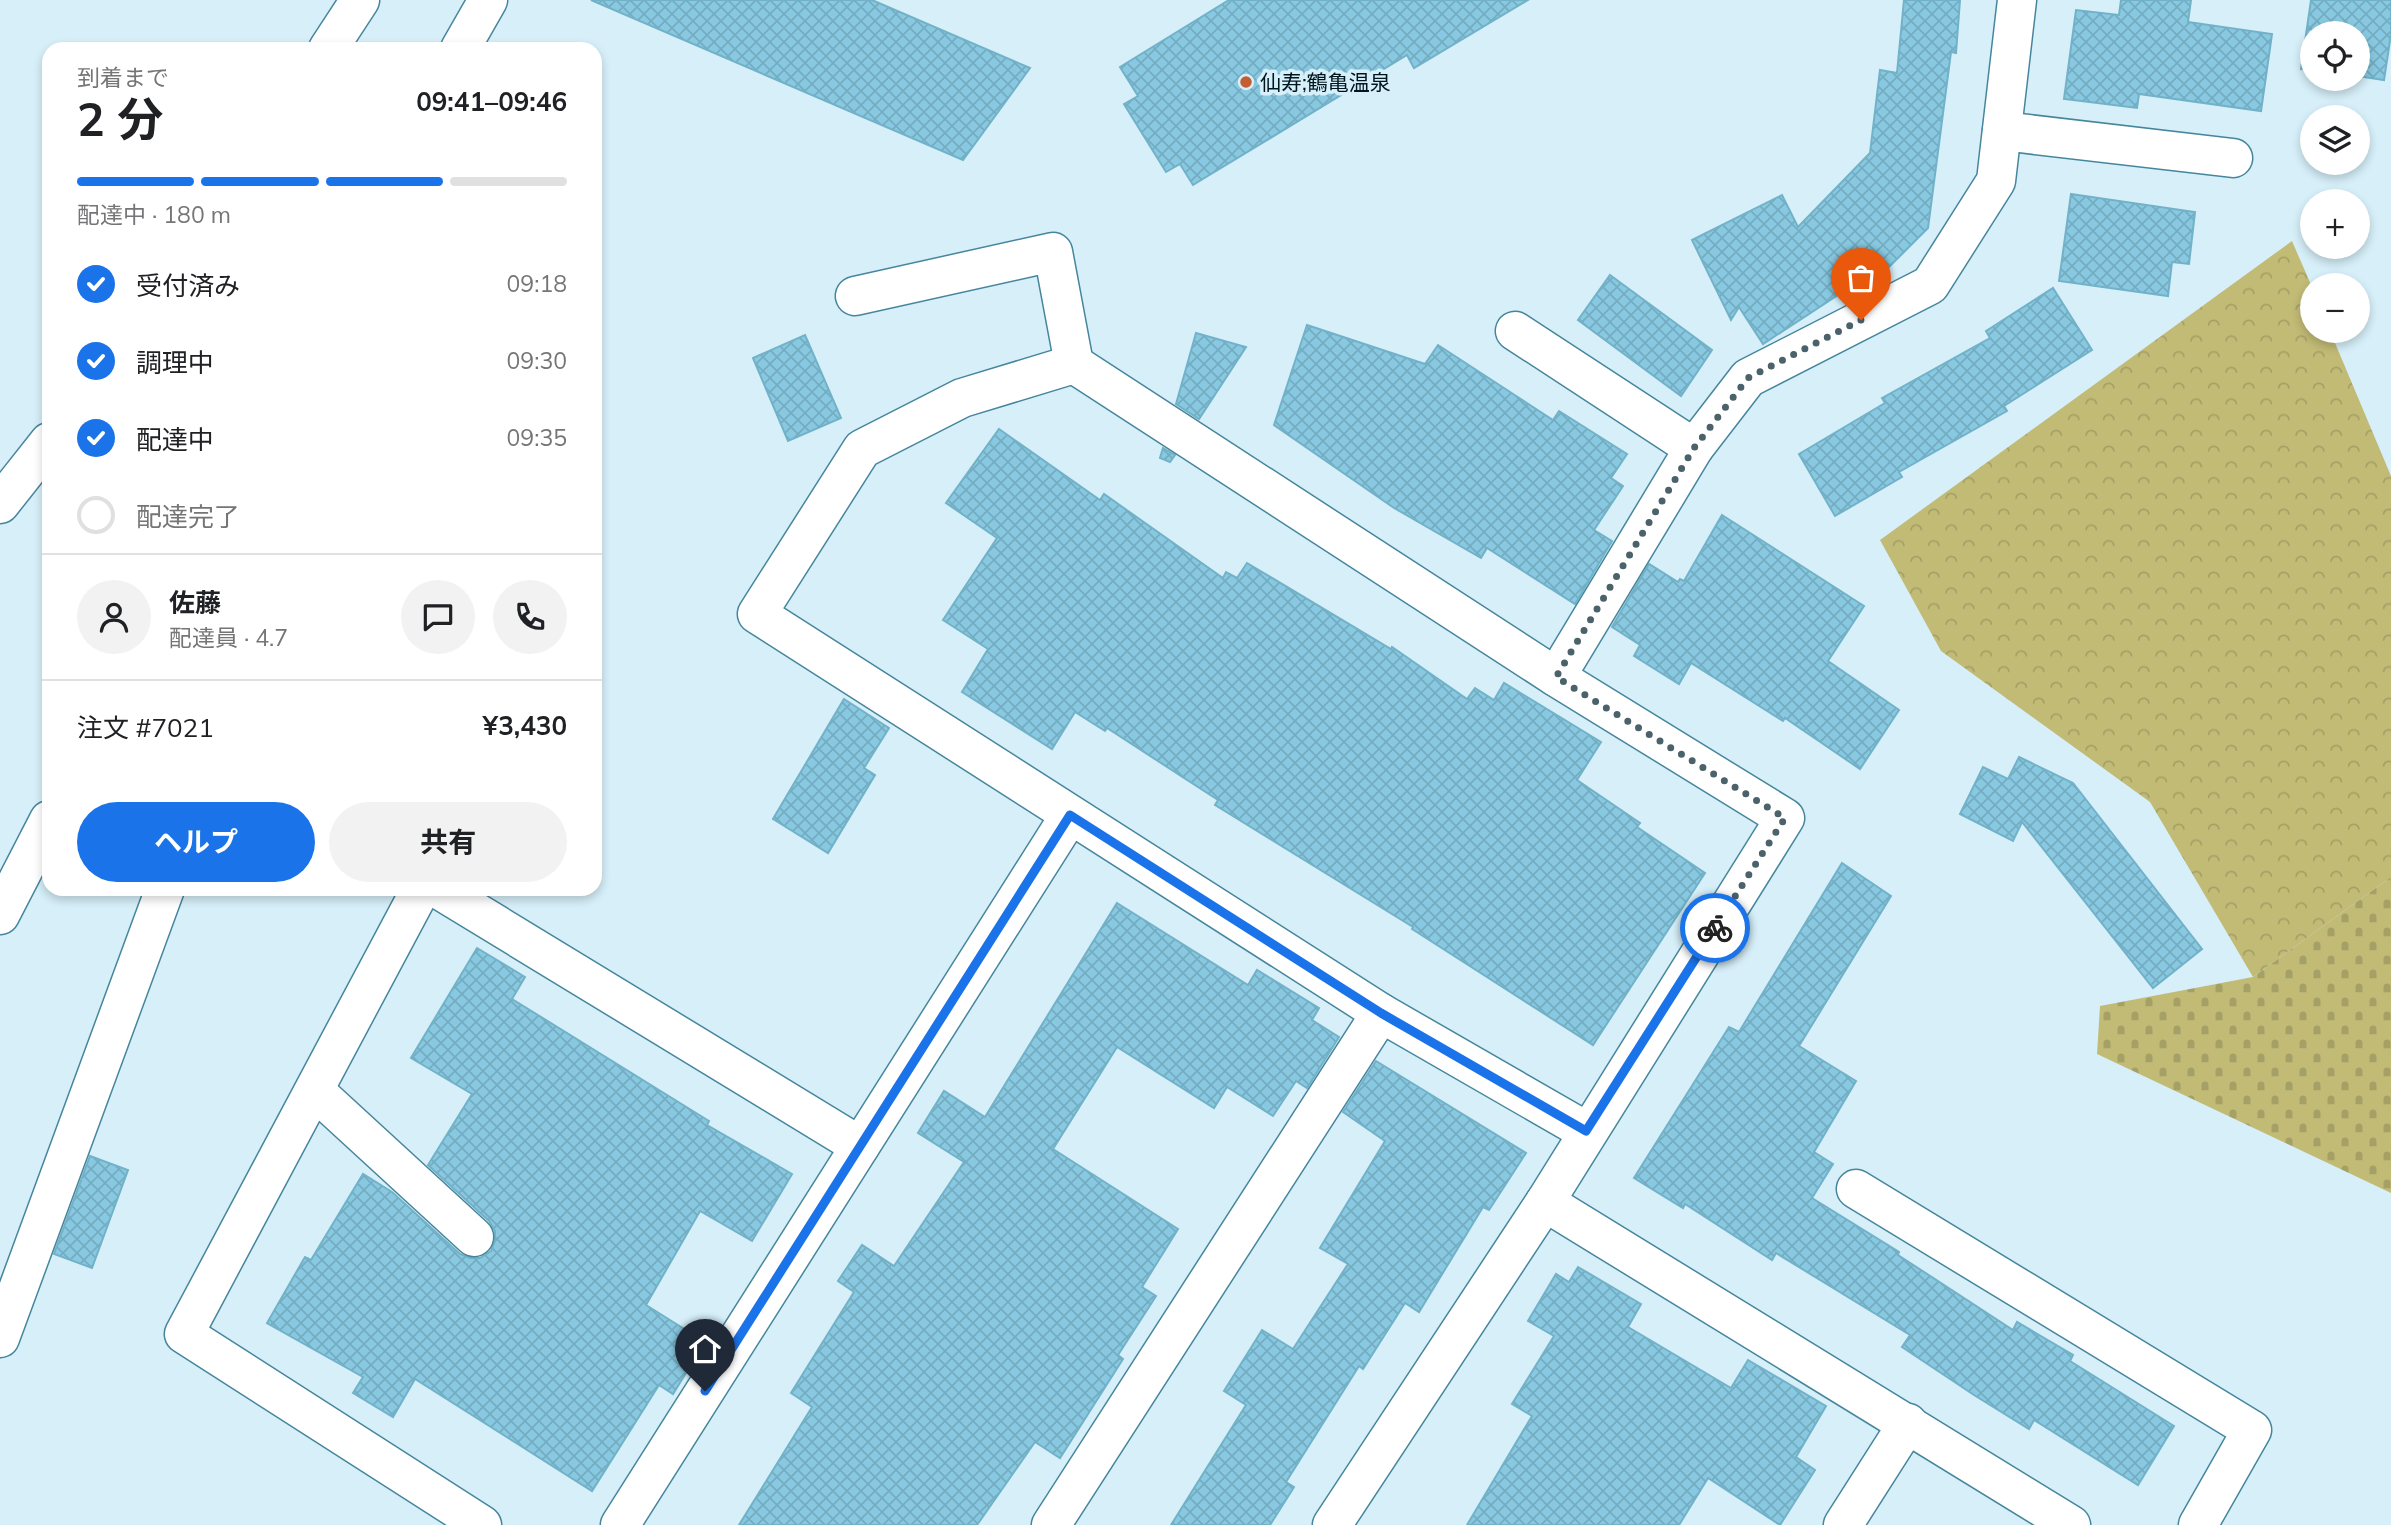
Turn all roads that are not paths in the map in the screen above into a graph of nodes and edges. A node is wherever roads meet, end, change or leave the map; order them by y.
1 (360, 0) edge
2 (488, 0) edge
3 (2017, 0) edge
4 (333, 42) edge
5 (464, 42) edge
6 (2001, 131) junction
7 (2233, 158) dead end
8 (855, 296) dead end
9 (1515, 331) dead end
10 (1074, 364) junction
11 (1694, 448) junction
12 (42, 451) edge
13 (0, 504) edge
14 (1556, 677) junction
15 (1070, 815) junction
16 (42, 834) edge
17 (162, 896) edge
18 (417, 896) edge
19 (449, 896) edge
20 (0, 915) edge
21 (1381, 1013) junction
22 (315, 1091) junction
23 (1586, 1131) junction
24 (860, 1146) junction
25 (1856, 1189) dead end
26 (1545, 1202) junction
27 (474, 1237) dead end
28 (0, 1338) edge
29 (1908, 1423) junction
30 (482, 1525) edge
31 (620, 1525) edge
32 (1051, 1525) edge
33 (1332, 1525) edge
34 (1843, 1525) edge
35 (2071, 1525) edge
36 (2198, 1525) edge

1 - 4 main road
2 - 5 main road
3 - 6 main road
6 - 7 main road
6 - 11 main road
8 - 10 main road
9 - 11 main road
10 - 14 main road
10 - 15 main road
11 - 14 main road
12 - 13 main road
14 - 23 main road
15 - 21 main road
15 - 24 main road
16 - 20 main road
17 - 28 main road
18 - 22 main road
19 - 24 main road
21 - 23 main road
21 - 32 main road
22 - 27 main road
22 - 30 main road
23 - 26 main road
24 - 31 main road
25 - 36 main road
26 - 29 main road
26 - 33 main road
29 - 34 main road
29 - 35 main road

